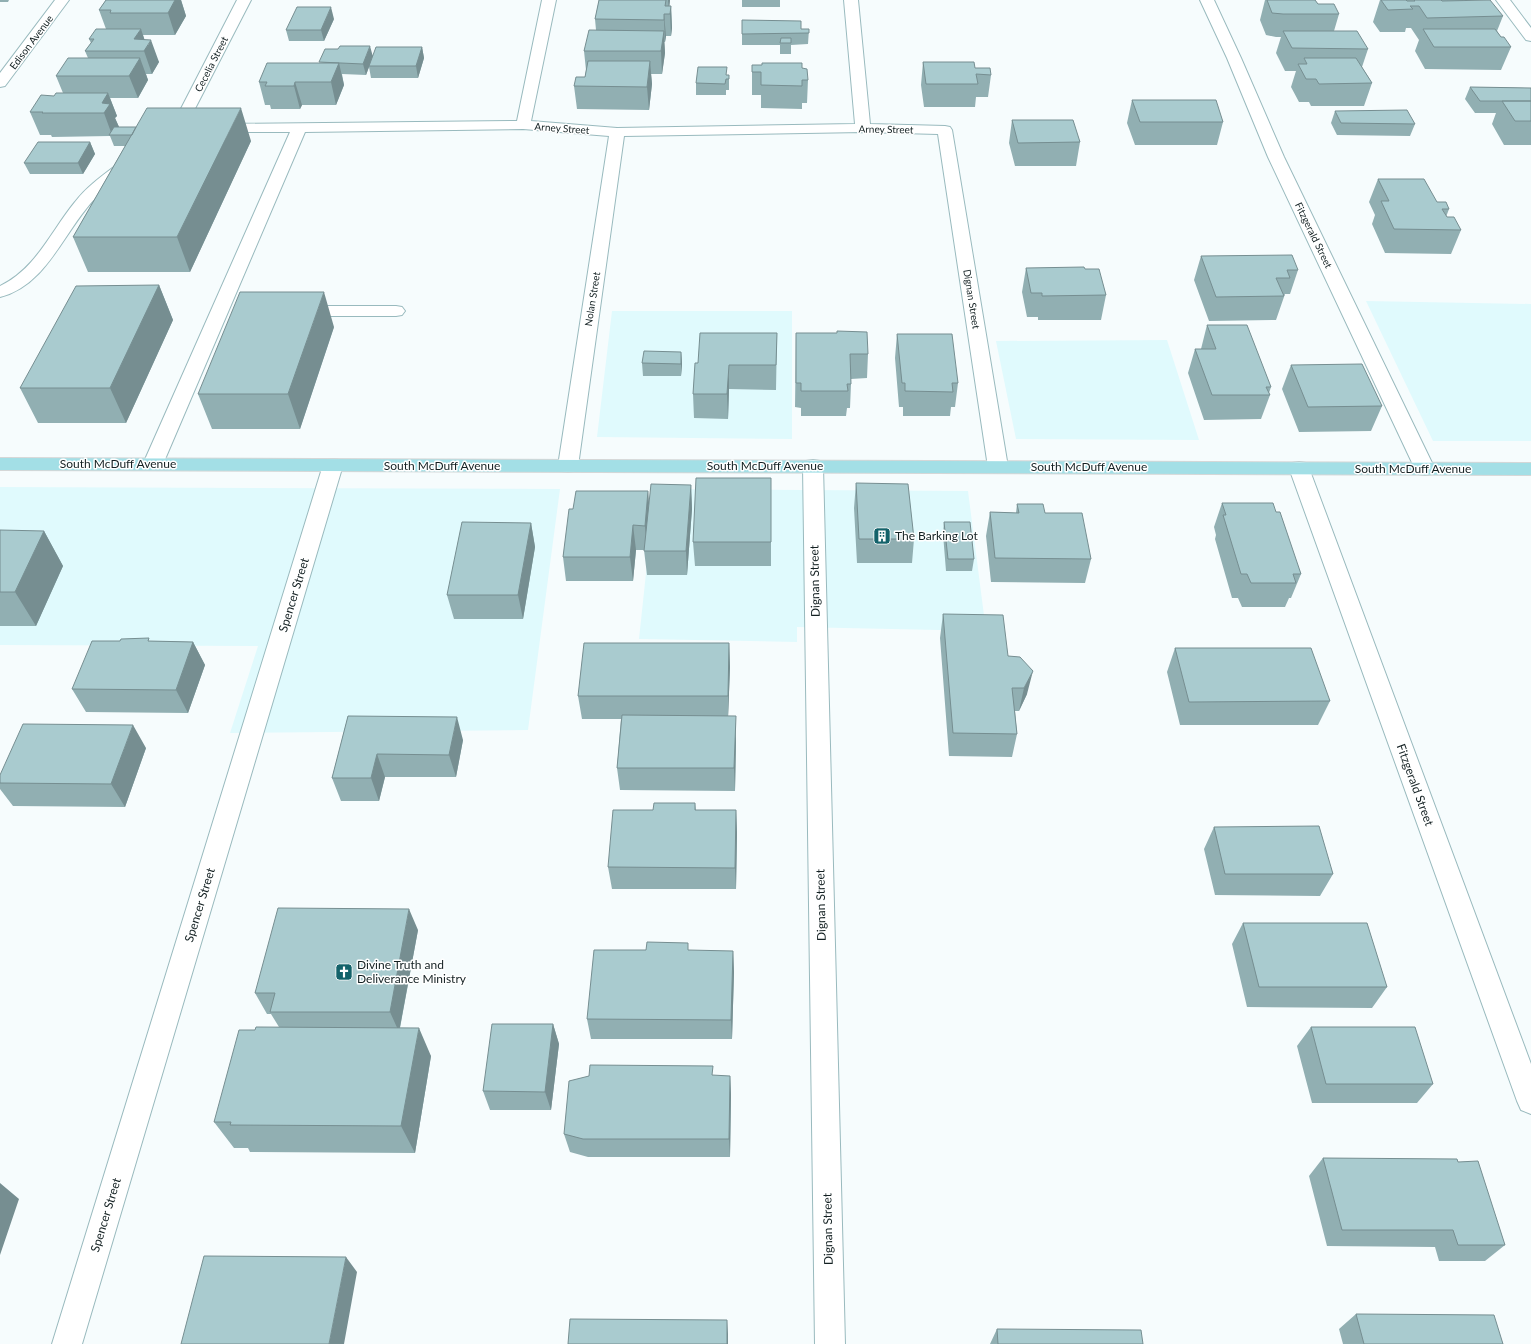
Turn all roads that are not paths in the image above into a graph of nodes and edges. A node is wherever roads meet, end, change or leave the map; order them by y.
1 (62, 0) edge
2 (244, 0) edge
3 (549, 0) edge
4 (851, 0) edge
5 (1206, 0) edge
6 (1503, 0) edge
7 (1531, 37) edge
8 (0, 83) edge
9 (523, 125) junction
10 (191, 128) junction
11 (299, 128) junction
12 (863, 128) junction
13 (945, 130) joint
14 (617, 132) junction
15 (163, 134) edge
16 (140, 153) edge
17 (0, 292) edge
18 (396, 311) dead end
19 (280, 312) edge
20 (0, 464) edge
21 (153, 464) junction
22 (333, 465) junction
23 (568, 466) junction
24 (813, 466) junction
25 (998, 467) junction
26 (1299, 468) junction
27 (1425, 469) junction
28 (1531, 469) edge
29 (1531, 1101) edge
30 (67, 1344) edge
31 (830, 1344) edge

1 - 8 street, Edison Avenue
2 - 10 street, Cecelia Street
3 - 9 street
4 - 12 street
5 - 27 street, Fitzgerald Street
6 - 7 street
9 - 11 street, Arney Street
9 - 14 street, Arney Street
10 - 11 street, Arney Street
10 - 15 street
11 - 21 street
12 - 13 street, Arney Street
12 - 14 street, Arney Street
13 - 25 street, Dignan Street
14 - 23 street, Nolan Street
16 - 17 street
18 - 19 street
20 - 21 main road, South McDuff Avenue
21 - 22 main road, South McDuff Avenue
22 - 23 main road, South McDuff Avenue
22 - 30 street, Spencer Street
23 - 24 main road, South McDuff Avenue
24 - 25 main road, South McDuff Avenue
24 - 31 street, Dignan Street
25 - 26 main road, South McDuff Avenue
26 - 27 main road, South McDuff Avenue
26 - 29 street, Fitzgerald Street
27 - 28 main road, South McDuff Avenue

